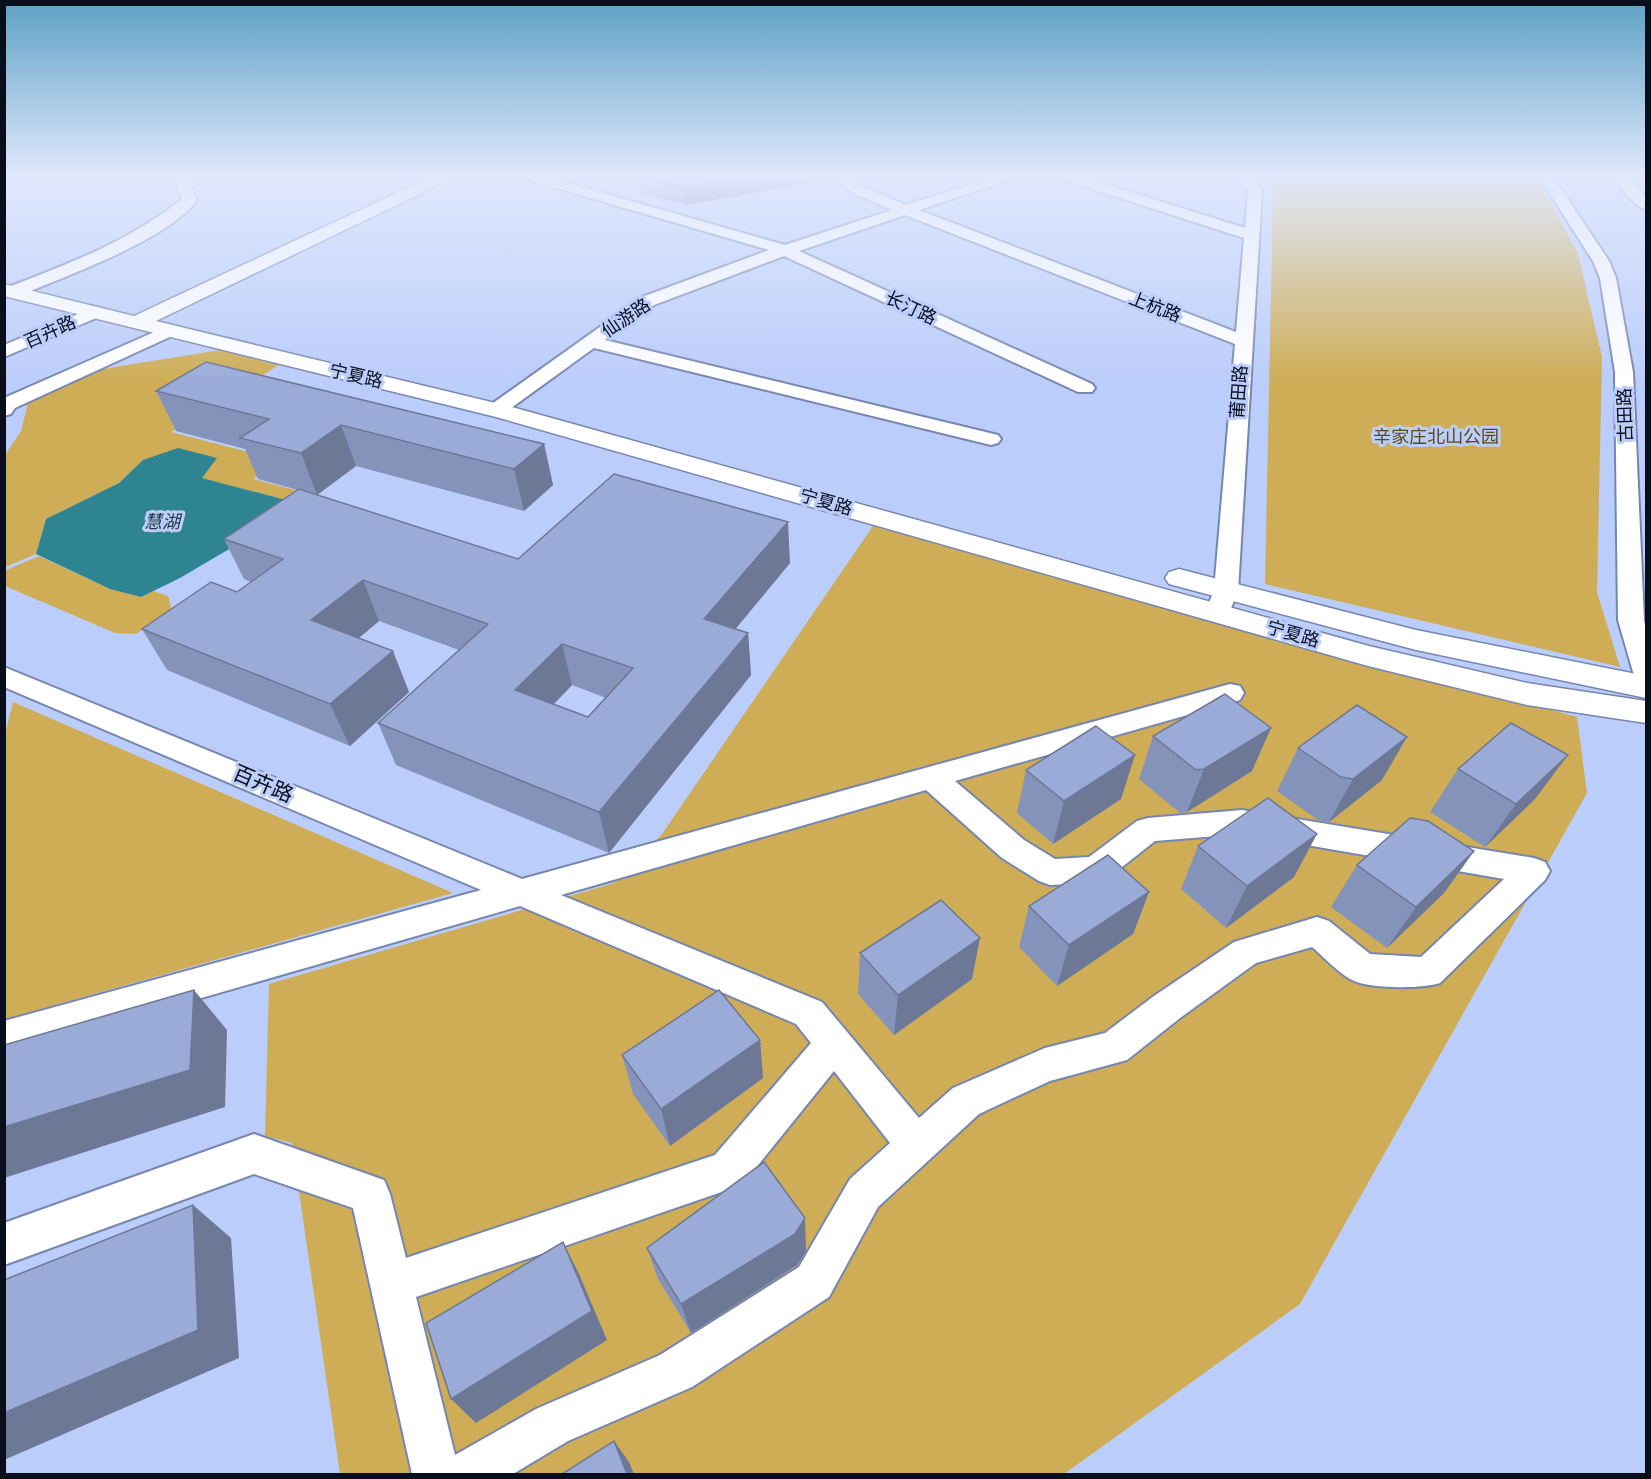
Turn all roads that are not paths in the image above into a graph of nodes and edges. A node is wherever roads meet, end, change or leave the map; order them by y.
1 (126, 244) edge
2 (312, 244) edge
3 (765, 244) edge
4 (803, 244) edge
5 (993, 244) edge
6 (1250, 244) edge
7 (1590, 244) edge
8 (785, 250) junction
9 (4, 272) edge
10 (42, 280) junction
11 (75, 288) dead end
12 (8, 291) edge
13 (95, 312) junction
14 (166, 320) junction
15 (1243, 341) junction
16 (590, 342) junction
17 (4, 352) edge
18 (1624, 372) junction
19 (1647, 374) edge
20 (1084, 388) dead end
21 (505, 403) junction
22 (5, 406) edge
23 (991, 438) dead end
24 (1222, 602) junction
25 (1647, 672) edge
26 (4, 676) edge
27 (1647, 687) edge
28 (1230, 693) dead end
29 (1647, 712) edge
30 (931, 777) junction
31 (522, 892) junction
32 (4, 1038) edge
33 (834, 1043) junction
34 (916, 1145) junction
35 (4, 1244) edge
36 (391, 1284) junction
37 (436, 1474) edge
38 (468, 1474) edge

1 - 10 street
2 - 14 main road
3 - 8 street, 长汀路
4 - 8 street, 仙游路
5 - 15 street, 上杭路
6 - 15 street, 莆田路
7 - 18 street, 古田路
8 - 16 street, 仙游路
8 - 20 street, 长汀路
9 - 10 main road
10 - 11 main road
10 - 12 street
12 - 13 main road, 宁夏路
13 - 14 main road, 宁夏路
13 - 17 street, 百卉路
14 - 21 main road, 宁夏路
14 - 22 street
15 - 24 street, 莆田路
16 - 21 street, 仙游路
16 - 23 street
18 - 19 street
18 - 25 street, 古田路
21 - 24 main road, 宁夏路
24 - 27 main road, 宁夏路
24 - 29 main road, 宁夏路
26 - 31 street, 百卉路
28 - 30 street
30 - 31 street
30 - 34 street
31 - 32 street
31 - 33 street, 百卉路
33 - 34 street, 百卉路
33 - 36 street
34 - 38 street
35 - 36 street
36 - 37 street

